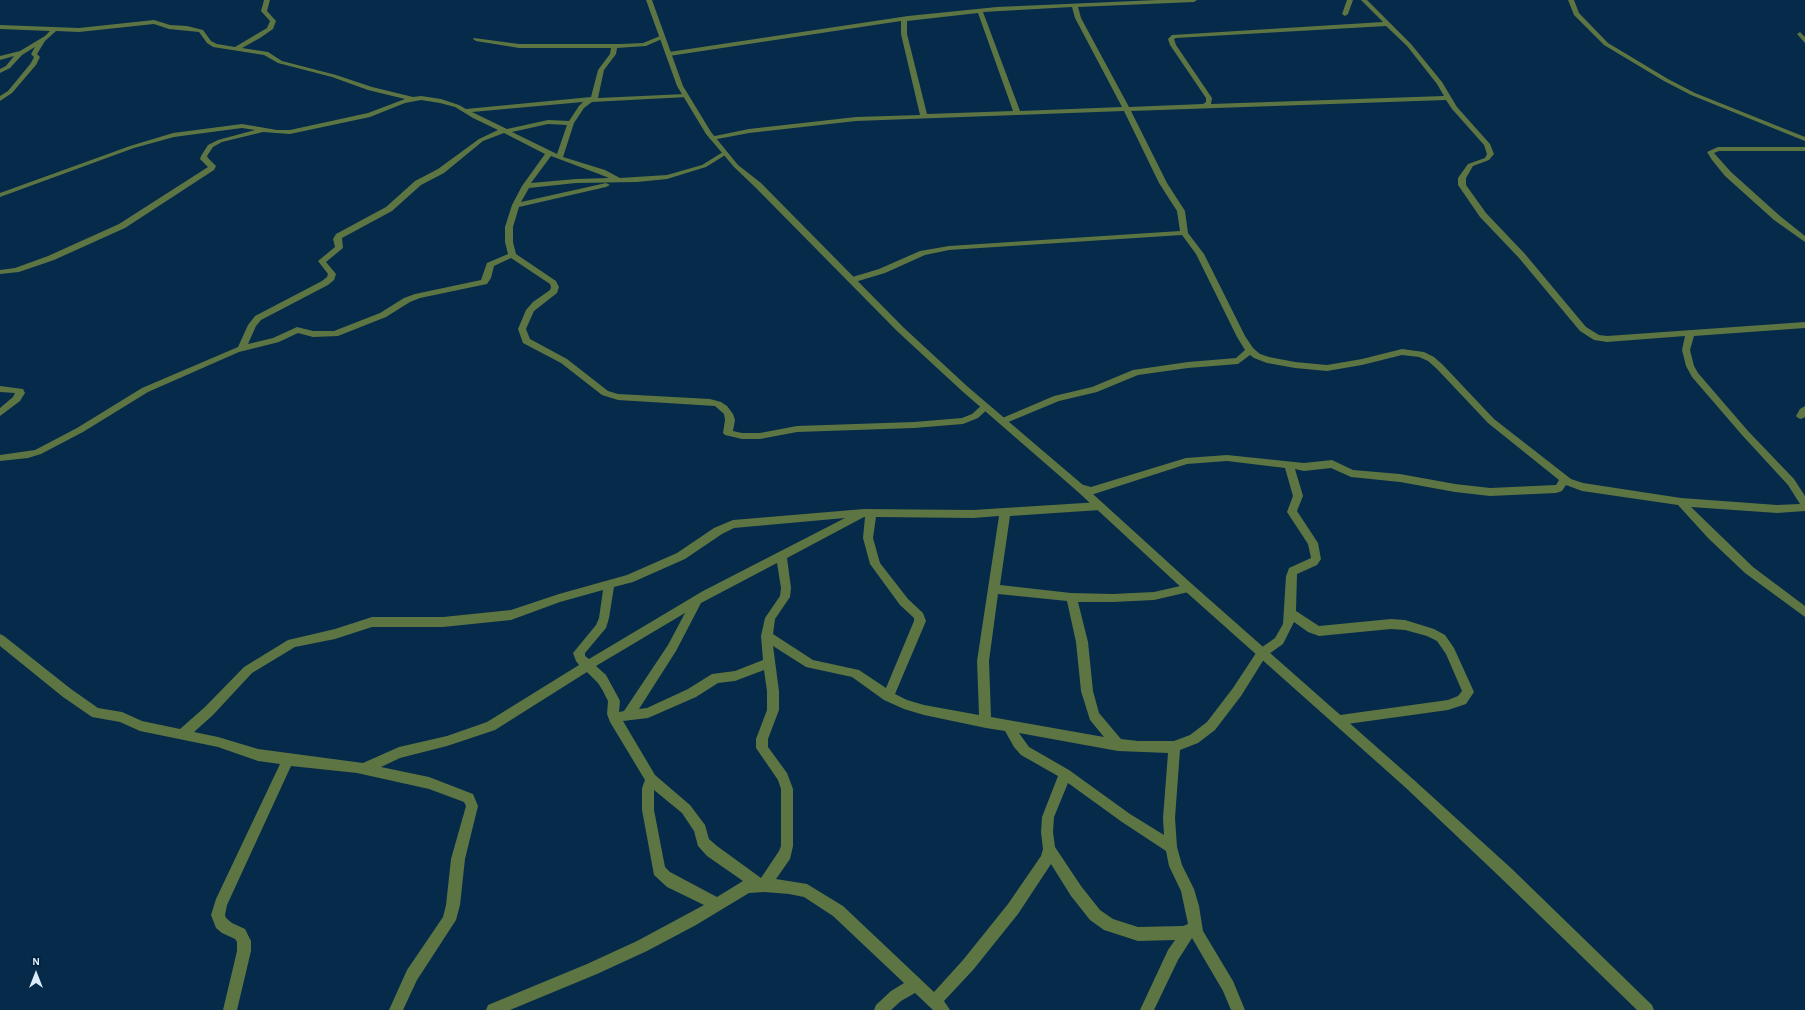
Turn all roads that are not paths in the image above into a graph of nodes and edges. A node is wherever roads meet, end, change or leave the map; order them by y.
1 (267, 0) edge
2 (649, 0) edge
3 (1194, 0) edge
4 (1350, 0) edge
5 (1364, 0) edge
6 (1571, 0) edge
7 (1000, 1) dead end
8 (1147, 1) edge
9 (1075, 6) junction
10 (1002, 8) junction
11 (980, 11) junction
12 (1344, 14) dead end
13 (908, 18) junction
14 (1387, 24) junction
15 (0, 27) edge
16 (55, 29) junction
17 (1800, 34) dead end
18 (662, 37) junction
19 (476, 39) dead end
20 (42, 41) junction
21 (1805, 41) edge
22 (614, 46) junction
23 (235, 49) junction
24 (23, 52) junction
25 (669, 54) junction
26 (0, 58) edge
27 (0, 71) edge
28 (685, 96) junction
29 (413, 98) junction
30 (1449, 98) junction
31 (0, 99) edge
32 (593, 99) junction
33 (1204, 106) junction
34 (1126, 109) junction
35 (465, 111) junction
36 (1017, 113) junction
37 (924, 117) junction
38 (570, 123) junction
39 (265, 130) junction
40 (504, 130) junction
41 (712, 138) junction
42 (1805, 139) edge
43 (1805, 149) edge
44 (549, 154) junction
45 (725, 154) junction
46 (559, 158) junction
47 (621, 180) junction
48 (526, 186) junction
49 (0, 195) edge
50 (516, 205) junction
51 (1184, 233) junction
52 (1805, 240) edge
53 (512, 255) junction
54 (0, 272) edge
55 (852, 280) junction
56 (1805, 325) edge
57 (1690, 334) junction
58 (242, 348) junction
59 (1250, 350) junction
60 (0, 389) edge
61 (986, 407) junction
62 (0, 413) edge
63 (1003, 421) junction
64 (0, 458) edge
65 (1289, 465) junction
66 (1564, 480) junction
67 (1080, 488) junction
68 (1681, 502) junction
69 (1100, 506) junction
70 (1805, 506) edge
71 (1005, 512) junction
72 (868, 513) junction
73 (781, 556) junction
74 (609, 585) junction
75 (1189, 588) junction
76 (993, 589) junction
77 (1071, 597) junction
78 (696, 601) junction
79 (1290, 612) junction
80 (1805, 612) edge
81 (768, 636) junction
82 (0, 638) edge
83 (1262, 654) junction
84 (769, 663) junction
85 (588, 665) junction
86 (888, 696) junction
87 (628, 715) junction
88 (614, 718) junction
89 (1340, 720) junction
90 (986, 723) junction
91 (1008, 727) junction
92 (183, 734) junction
93 (1118, 745) junction
94 (1174, 747) junction
95 (288, 760) junction
96 (364, 768) junction
97 (1065, 774) junction
98 (651, 779) junction
99 (1171, 847) junction
100 (1049, 849) junction
101 (761, 885) junction
102 (717, 904) junction
103 (1194, 921) junction
104 (1186, 933) junction
105 (916, 984) junction
106 (938, 1006) edge
107 (230, 1010) edge
108 (396, 1010) edge
109 (493, 1010) edge
110 (881, 1010) edge
111 (1147, 1010) edge
112 (1238, 1010) edge
113 (1647, 1010) edge

1 - 23 street
2 - 18 street
3 - 8 street
4 - 12 street
5 - 14 street
6 - 42 street
7 - 10 street
8 - 9 street
9 - 10 street
9 - 34 street
10 - 11 street
11 - 13 street
11 - 36 street
13 - 25 street
13 - 37 street
14 - 30 street
14 - 33 street
15 - 16 street
16 - 20 street
16 - 23 street
17 - 21 street
18 - 22 street
18 - 25 street
19 - 22 street
20 - 24 street
20 - 31 street
22 - 32 street
23 - 29 street
24 - 26 street
24 - 27 street
25 - 28 street
28 - 32 street
28 - 41 street
29 - 35 street
29 - 39 street
30 - 33 street
30 - 57 street
32 - 35 street
32 - 38 street
33 - 34 street
34 - 36 street
34 - 51 street
35 - 40 street
36 - 37 street
37 - 41 street
38 - 40 street
38 - 46 street
39 - 49 street
39 - 54 street
40 - 44 street
40 - 58 street
41 - 45 street
43 - 52 street
44 - 46 street
44 - 48 street
45 - 47 street
45 - 55 street
46 - 47 street
47 - 48 street
47 - 50 street
48 - 50 street
50 - 53 street
51 - 55 street
51 - 59 street
53 - 58 street
53 - 61 street
55 - 61 street
56 - 57 street
57 - 70 street
58 - 64 street
59 - 63 street
59 - 66 street
60 - 62 street
61 - 63 street
63 - 67 street
65 - 66 street
65 - 67 street
65 - 79 street
66 - 68 street
67 - 69 street
68 - 70 street
68 - 80 street
69 - 71 street
69 - 75 street
71 - 72 street
71 - 76 street
72 - 73 street
72 - 74 street
72 - 86 street
73 - 78 street
73 - 81 street
74 - 85 street
74 - 92 street
75 - 77 street
75 - 83 street
76 - 77 street
76 - 90 street
77 - 93 street
78 - 85 street
78 - 87 street
79 - 83 street
79 - 89 street
81 - 84 street
81 - 86 street
82 - 92 street
83 - 89 street
83 - 94 street
84 - 87 street
84 - 101 street
85 - 88 street
85 - 96 street
86 - 90 street
87 - 88 street
88 - 98 street
89 - 113 street
90 - 91 street
91 - 93 street
91 - 97 street
92 - 95 street
93 - 94 street
94 - 99 street
95 - 96 street
95 - 107 street
96 - 108 street
97 - 99 street
97 - 100 street
98 - 101 street
98 - 102 street
99 - 103 street
100 - 104 street
100 - 106 street
101 - 102 street
101 - 105 street
102 - 109 street
103 - 104 street
103 - 112 street
104 - 111 street
105 - 106 street
105 - 110 street

